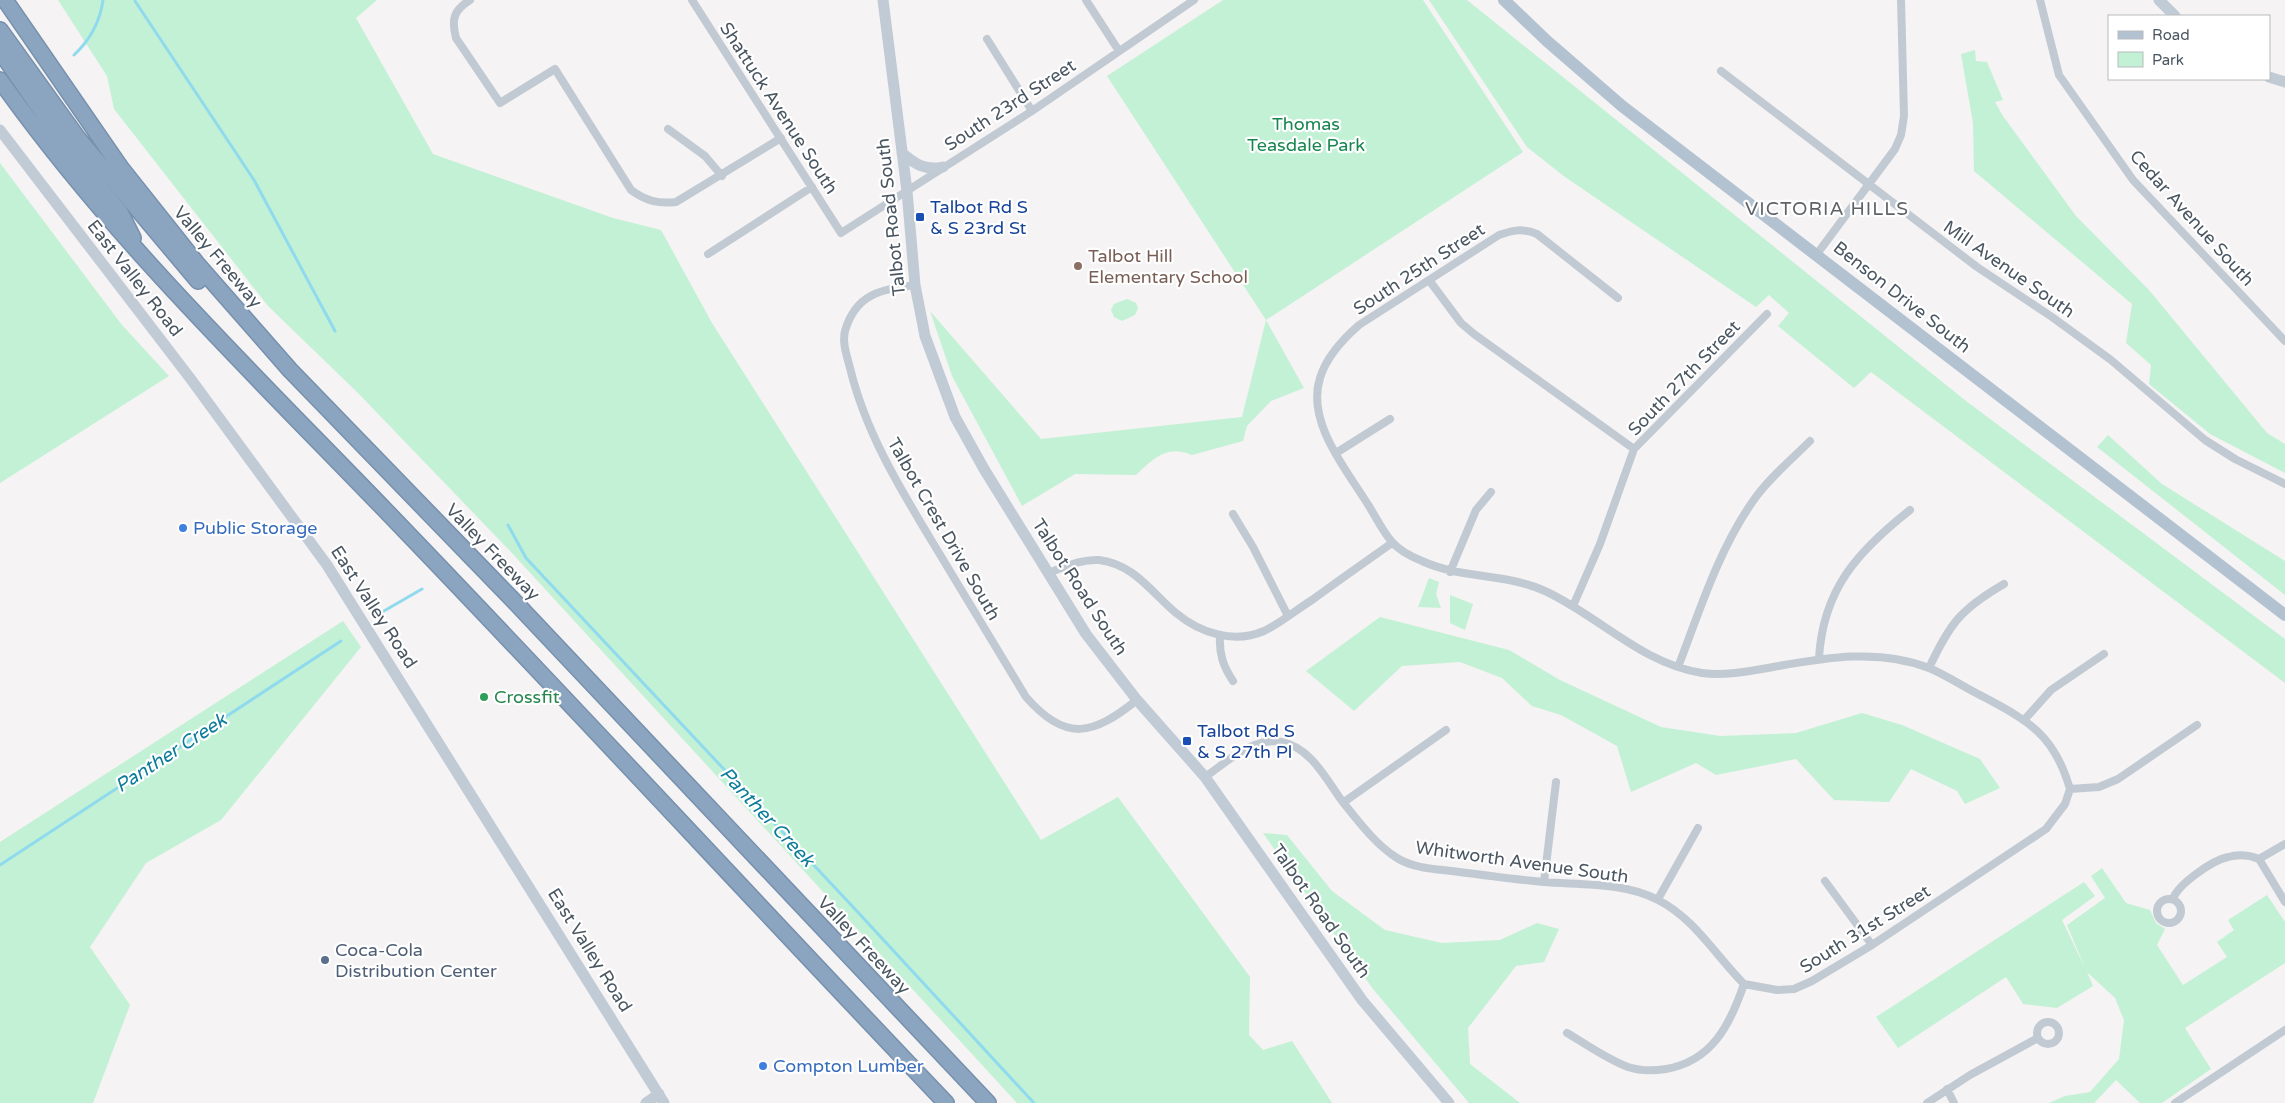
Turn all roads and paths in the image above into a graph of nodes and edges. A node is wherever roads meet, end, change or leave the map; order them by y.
1 (4, 0) edge
2 (470, 0) edge
3 (692, 0) edge
4 (883, 0) edge
5 (1086, 0) edge
6 (1194, 0) edge
7 (1504, 0) edge
8 (1895, 0) edge
9 (1902, 0) edge
10 (2040, 0) edge
11 (2159, 0) edge
12 (2173, 15) edge
13 (0, 30) edge
14 (987, 39) dead end
15 (0, 51) edge
16 (1119, 51) junction
17 (1722, 71) dead end
18 (2270, 77) edge
19 (0, 80) edge
20 (2285, 82) edge
21 (1032, 110) junction
22 (668, 129) dead end
23 (0, 130) edge
24 (781, 138) junction
25 (902, 153) junction
26 (943, 167) junction
27 (722, 176) junction
28 (1868, 185) junction
29 (812, 187) junction
30 (907, 191) junction
31 (841, 233) joint
32 (708, 254) dead end
33 (1817, 254) junction
34 (143, 257) junction
35 (1430, 280) junction
36 (915, 285) junction
37 (1618, 298) dead end
38 (1767, 314) dead end
39 (2285, 341) edge
40 (290, 370) junction
41 (1390, 420) dead end
42 (1810, 440) dead end
43 (1634, 450) junction
44 (1336, 453) junction
45 (2285, 484) edge
46 (1492, 492) dead end
47 (1910, 510) dead end
48 (1233, 514) dead end
49 (1392, 543) junction
50 (1450, 572) junction
51 (1048, 573) junction
52 (2004, 584) dead end
53 (1573, 606) junction
54 (2285, 615) edge
55 (1288, 616) junction
56 (1220, 636) junction
57 (2104, 654) dead end
58 (1819, 658) junction
59 (1678, 667) junction
60 (1929, 668) junction
61 (1233, 682) dead end
62 (1137, 700) junction
63 (2024, 719) junction
64 (2197, 725) dead end
65 (1446, 730) dead end
66 (1205, 777) junction
67 (1556, 782) dead end
68 (2070, 789) junction
69 (1344, 802) junction
70 (1698, 828) dead end
71 (2285, 844) edge
72 (2259, 859) junction
73 (1825, 881) dead end
74 (1544, 882) junction
75 (1658, 899) junction
76 (2173, 899) dead end
77 (2285, 902) edge
78 (1872, 945) junction
79 (1744, 984) junction
80 (2285, 1030) edge
81 (1567, 1033) dead end
82 (2038, 1038) dead end
83 (1947, 1089) junction
84 (662, 1099) edge
85 (646, 1103) edge
86 (946, 1103) edge
87 (988, 1103) edge
88 (1449, 1103) edge
89 (1927, 1103) edge
90 (1954, 1103) edge
91 (2175, 1103) edge

1 - 40 highway, Valley Freeway
2 - 27 street
3 - 24 street, Shattuck Avenue South
4 - 25 street, Talbot Road South
5 - 16 street
6 - 16 street, South 23rd Street
7 - 33 main road, Benson Drive South
8 - 9 street
9 - 28 street
10 - 39 street, Cedar Avenue South
11 - 12 street
13 - 40 highway
14 - 21 street
15 - 34 highway
16 - 21 street, South 23rd Street
17 - 28 street, Mill Avenue South
18 - 20 street
19 - 34 highway
21 - 26 street, South 23rd Street
22 - 27 street
23 - 84 street, East Valley Road
24 - 27 street
24 - 29 street, Shattuck Avenue South
25 - 26 street
25 - 30 street, Talbot Road South
26 - 30 street, South 23rd Street
28 - 33 street
28 - 45 street, Mill Avenue South
29 - 31 street, Shattuck Avenue South
29 - 32 street
30 - 31 street, South 23rd Street
30 - 36 street, Talbot Road South
33 - 54 main road, Benson Drive South
34 - 86 highway
35 - 37 street, South 25th Street
35 - 43 street
35 - 44 street, South 25th Street
36 - 51 street, Talbot Road South
36 - 62 street, Talbot Crest Drive South
38 - 43 street, South 27th Street
40 - 87 highway, Valley Freeway
41 - 44 street
42 - 59 street
43 - 53 street, South 27th Street
44 - 49 street, South 25th Street
46 - 50 street
47 - 58 street
48 - 55 street
49 - 50 street
49 - 55 street
50 - 53 street
51 - 56 street
51 - 62 street, Talbot Road South
52 - 60 street
53 - 59 street
55 - 56 street
56 - 61 street
57 - 63 street
58 - 59 street
58 - 60 street
60 - 63 street
62 - 66 street, Talbot Road South
63 - 68 street
64 - 68 street
65 - 69 street
66 - 69 street, Whitworth Avenue South
66 - 88 street, Talbot Road South
67 - 74 street
68 - 78 street, South 31st Street
69 - 74 street, Whitworth Avenue South
70 - 75 street
71 - 72 street
72 - 76 street
72 - 77 street
73 - 78 street
74 - 75 street, Whitworth Avenue South
75 - 79 street, Whitworth Avenue South
78 - 79 street, South 31st Street
79 - 81 street
80 - 91 street
82 - 83 street
83 - 89 street
83 - 90 street
84 - 85 street

